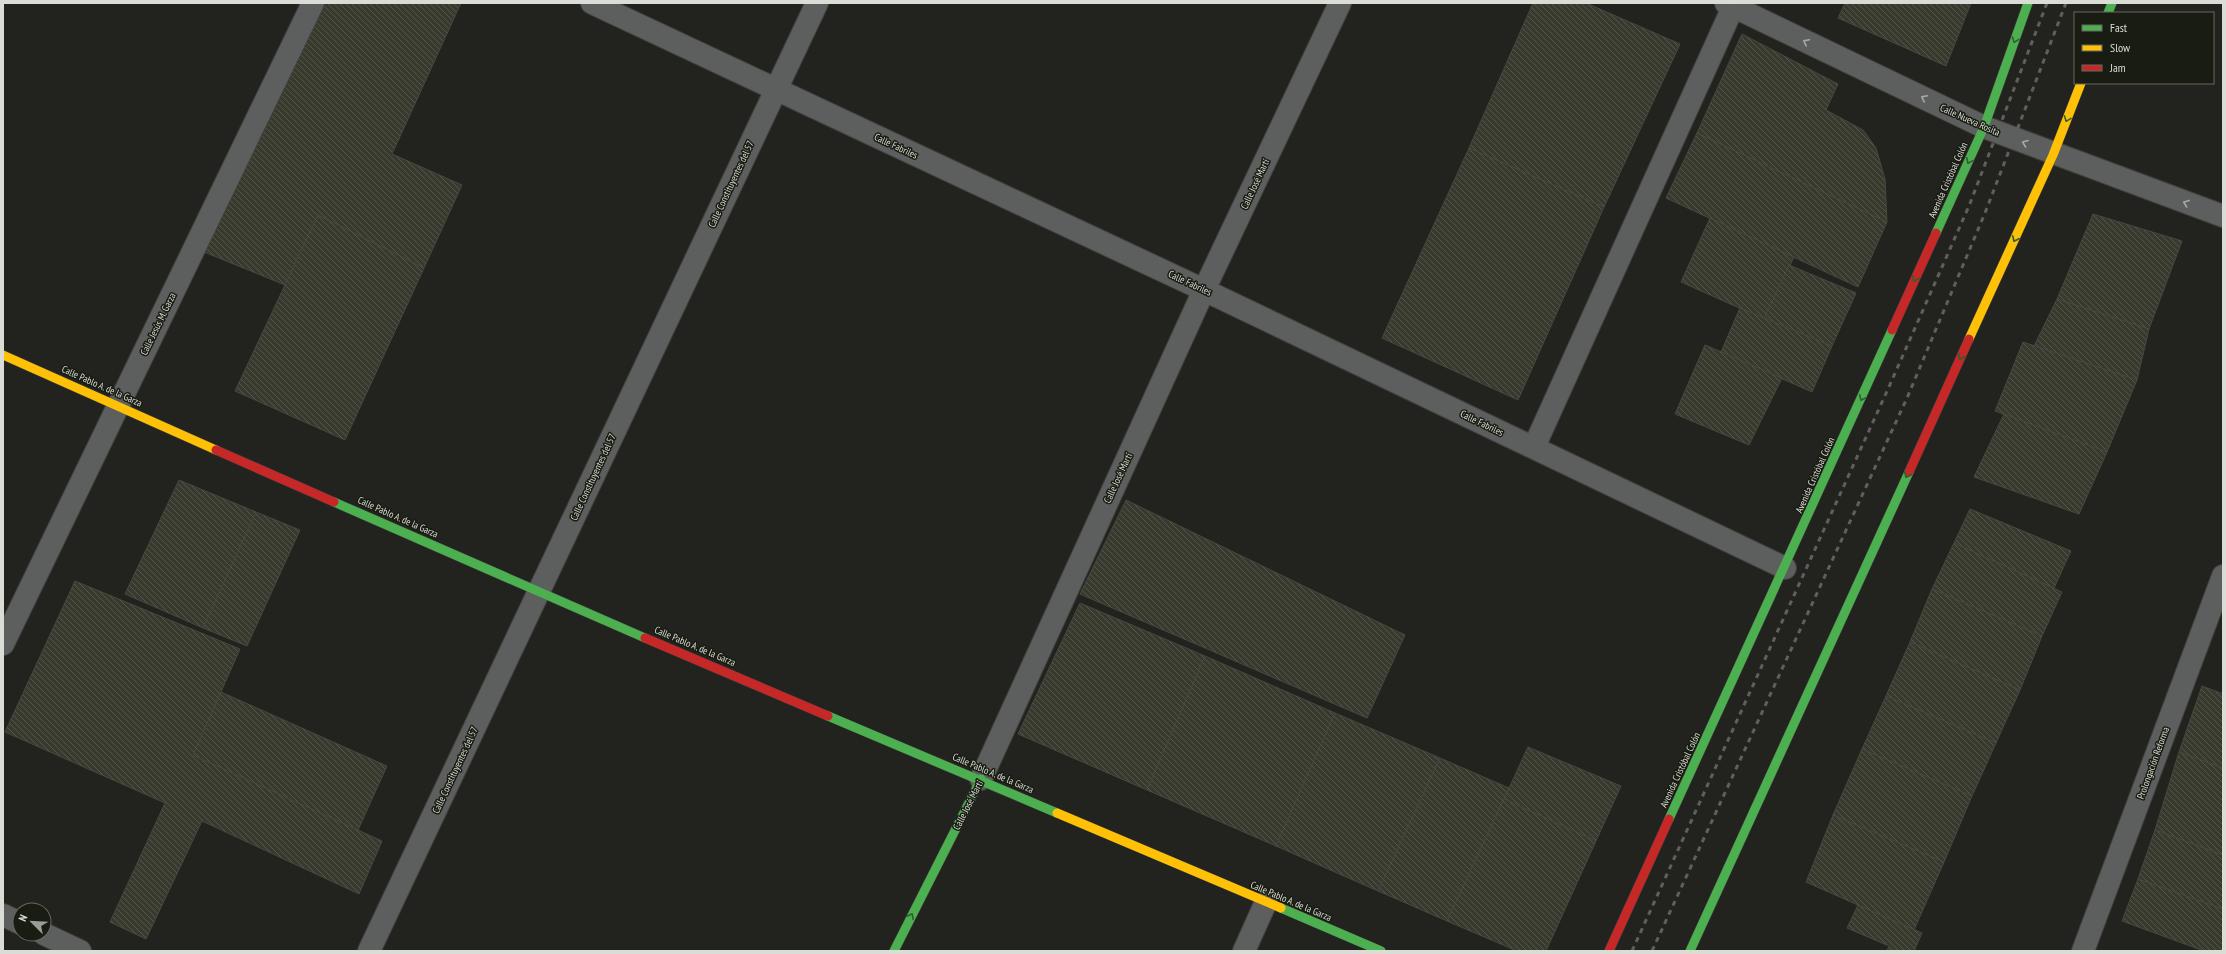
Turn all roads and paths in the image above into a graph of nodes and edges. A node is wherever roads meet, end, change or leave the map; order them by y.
1 (313, 3) edge
2 (592, 3) edge
3 (817, 3) edge
4 (1340, 3) edge
5 (2028, 3) edge
6 (1730, 5) edge
7 (2081, 84) edge
8 (776, 90) junction
9 (1984, 127) junction
10 (2053, 154) junction
11 (2223, 216) edge
12 (1204, 290) junction
13 (3, 355) edge
14 (119, 405) junction
15 (1534, 447) junction
16 (1785, 568) junction
17 (2223, 576) edge
18 (539, 593) junction
19 (3, 644) edge
20 (981, 779) junction
21 (1266, 902) junction
22 (52, 938) edge
23 (80, 951) edge
24 (369, 951) edge
25 (894, 951) edge
26 (1244, 951) edge
27 (1381, 951) edge
28 (1609, 951) edge
29 (1690, 951) edge
30 (2083, 951) edge

1 - 14 street, Calle Jesús M. Garza
2 - 8 street, Calle Fabriles
3 - 8 street, Calle Constituyentes del 57
4 - 12 street, Calle José Martí
5 -> 9 main road, Avenida Cristóbal Colón
9 -> 6 street, Calle Nueva Rosita
6 - 15 street
7 -> 10 main road
8 - 12 street, Calle Fabriles
8 - 18 street, Calle Constituyentes del 57
10 -> 9 street, Calle Nueva Rosita
9 -> 16 main road, Avenida Cristóbal Colón
11 -> 10 street, Calle Nueva Rosita
10 -> 29 main road
12 - 15 street, Calle Fabriles
12 - 20 street, Calle José Martí
13 - 14 main road, Calle Pablo A. de la Garza
14 - 18 main road, Calle Pablo A. de la Garza
14 - 19 street, Calle Jesús M. Garza
15 - 16 street, Calle Fabriles
16 - 28 main road, Avenida Cristóbal Colón
17 - 30 street, Prolongación Reforma
18 - 20 main road, Calle Pablo A. de la Garza
18 - 24 street, Calle Constituyentes del 57
20 - 21 main road, Calle Pablo A. de la Garza
25 -> 20 main road, Calle José Martí
21 - 26 street
21 - 27 main road, Calle Pablo A. de la Garza
22 - 23 street

